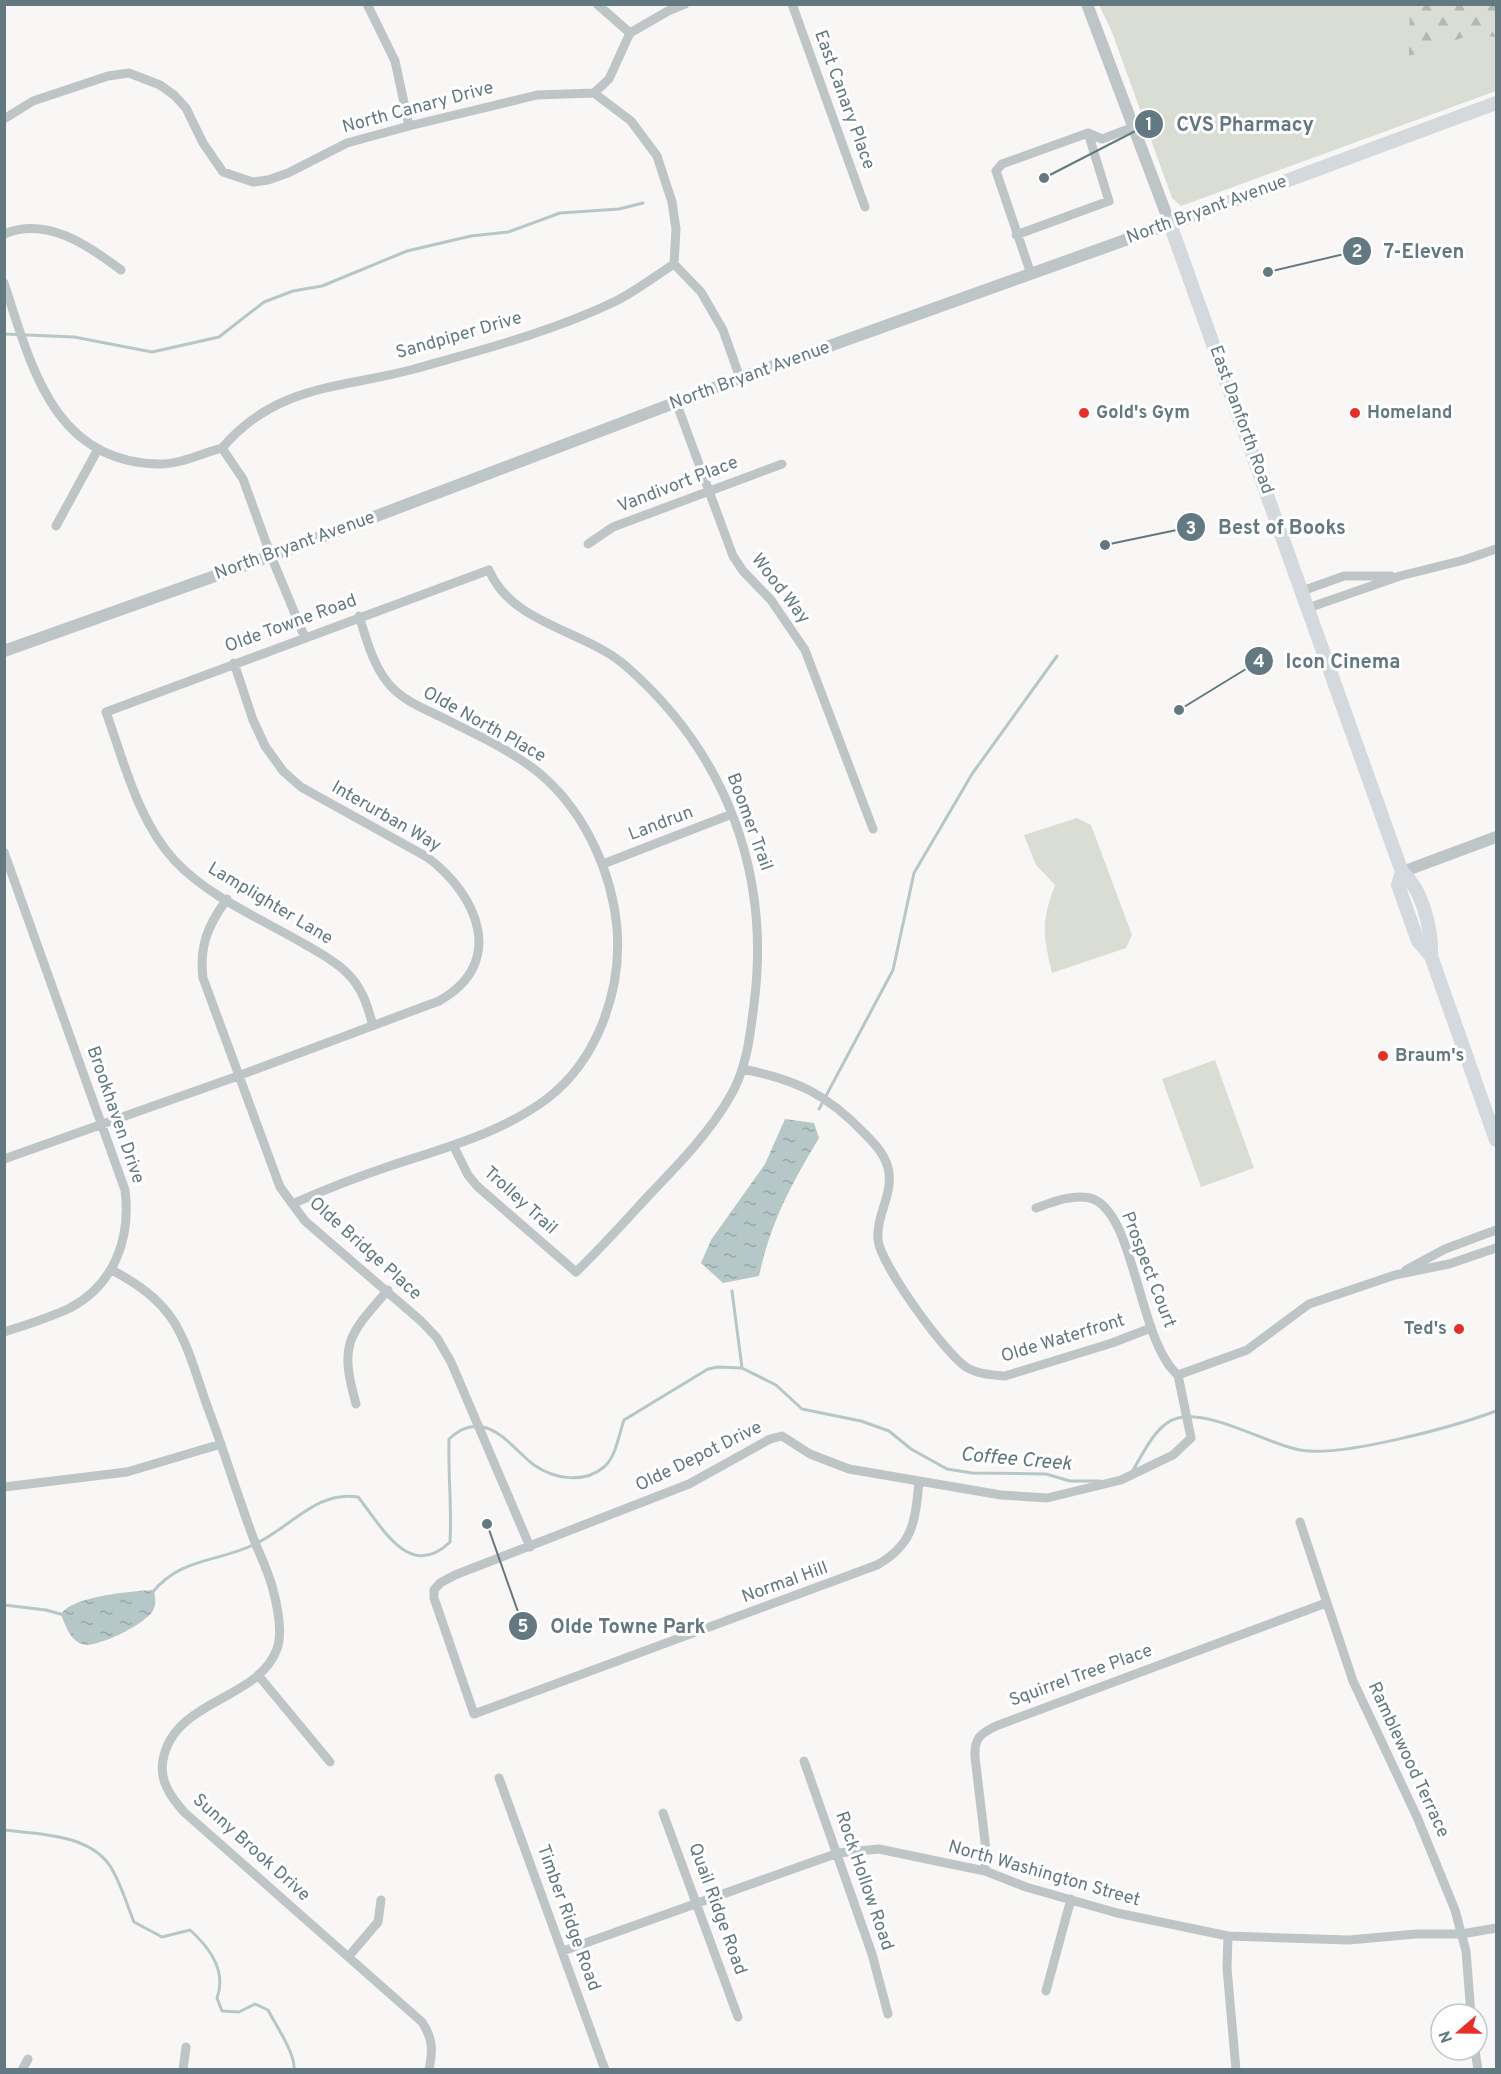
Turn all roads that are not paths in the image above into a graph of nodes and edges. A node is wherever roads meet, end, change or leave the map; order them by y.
1 (367, 4) edge
2 (597, 4) edge
3 (685, 4) edge
4 (792, 4) edge
5 (1087, 4) edge
6 (630, 33) junction
7 (594, 93) junction
8 (1497, 103) edge
9 (4, 119) edge
10 (409, 126) junction
11 (1134, 127) junction
12 (1088, 133) junction
13 (865, 207) dead end
14 (1170, 224) junction
15 (4, 234) edge
16 (1017, 235) junction
17 (674, 264) junction
18 (122, 270) dead end
19 (1031, 274) junction
20 (4, 283) edge
21 (740, 378) junction
22 (676, 402) junction
23 (222, 448) junction
24 (98, 449) junction
25 (782, 464) dead end
26 (708, 490) junction
27 (56, 526) dead end
28 (588, 544) dead end
29 (1497, 549) edge
30 (271, 556) junction
31 (489, 570) joint
32 (1400, 576) junction
33 (1302, 591) junction
34 (1308, 608) junction
35 (358, 616) junction
36 (305, 638) junction
37 (4, 651) edge
38 (234, 663) junction
39 (106, 712) joint
40 (732, 814) junction
41 (873, 829) dead end
42 (1497, 837) edge
43 (4, 852) edge
44 (603, 864) junction
45 (1402, 872) junction
46 (227, 899) junction
47 (373, 1026) junction
48 (743, 1069) junction
49 (238, 1076) junction
50 (102, 1125) junction
51 (1497, 1140) edge
52 (453, 1145) junction
53 (4, 1159) edge
54 (292, 1204) junction
55 (1036, 1208) dead end
56 (1497, 1230) edge
57 (1497, 1248) edge
58 (112, 1270) junction
59 (576, 1272) joint
60 (1395, 1275) junction
61 (388, 1290) junction
62 (1151, 1328) junction
63 (4, 1332) edge
64 (1178, 1375) junction
65 (356, 1404) dead end
66 (221, 1444) junction
67 (919, 1482) junction
68 (4, 1487) edge
69 (1300, 1522) dead end
70 (530, 1548) junction
71 (1326, 1603) junction
72 (258, 1675) junction
73 (474, 1714) joint
74 (804, 1761) dead end
75 (330, 1762) dead end
76 (499, 1778) dead end
77 (663, 1812) dead end
78 (838, 1853) junction
79 (985, 1871) junction
80 (1071, 1899) junction
81 (381, 1900) dead end
82 (698, 1902) junction
83 (1497, 1928) edge
84 (1462, 1934) junction
85 (1228, 1936) junction
86 (563, 1951) junction
87 (349, 1956) junction
88 (1046, 1991) dead end
89 (1470, 2002) edge
90 (888, 2013) dead end
91 (738, 2017) dead end
92 (186, 2047) dead end
93 (28, 2059) dead end
94 (22, 2070) edge
95 (183, 2070) edge
96 (429, 2070) edge
97 (605, 2070) edge
98 (1236, 2070) edge

1 - 10 street
2 - 6 street
3 - 6 street
4 - 13 street, East Canary Place
5 - 11 street, East Danforth Road
6 - 7 street
7 - 10 street, North Canary Drive
7 - 17 street
8 - 14 main road, North Bryant Avenue
9 - 10 street, North Canary Drive
11 - 12 street
11 - 14 street, East Danforth Road
12 - 16 street
12 - 16 street
14 - 19 street, North Bryant Avenue
14 - 33 main road, East Danforth Road
15 - 18 street
16 - 19 street
17 - 21 street
17 - 23 street, Sandpiper Drive
19 - 21 street, North Bryant Avenue
20 - 24 street
21 - 22 street, North Bryant Avenue
22 - 26 street, Wood Way
22 - 30 street, North Bryant Avenue
23 - 24 street
23 - 30 street
24 - 27 street
25 - 26 street, Vandivort Place
26 - 28 street, Vandivort Place
26 - 41 street, Wood Way
29 - 32 street
30 - 36 street
30 - 37 street, North Bryant Avenue
31 - 35 street, Olde Towne Road
31 - 40 street, Boomer Trail
32 - 33 street
32 - 34 street
33 - 34 main road, East Danforth Road
34 - 45 main road, East Danforth Road
35 - 36 street, Olde Towne Road
35 - 44 street, Olde North Place
36 - 38 street, Olde Towne Road
38 - 39 street, Olde Towne Road
38 - 47 street, Interurban Way
39 - 46 street, Lamplighter Lane
40 - 44 street, Landrun
40 - 48 street, Boomer Trail
42 - 45 street
43 - 50 street, Brookhaven Drive
44 - 52 street, Olde North Place
45 - 51 main road, East Danforth Road
46 - 47 street, Lamplighter Lane
46 - 49 street, Olde Bridge Place
47 - 49 street, Interurban Way
48 - 59 street, Boomer Trail
48 - 62 street, Olde Waterfront
49 - 50 street, Interurban Way
49 - 54 street, Olde Bridge Place
50 - 53 street, Interurban Way
50 - 58 street, Brookhaven Drive
52 - 54 street, Olde North Place
52 - 59 street, Trolley Trail
54 - 61 street, Olde Bridge Place
55 - 62 street, Prospect Court
56 - 60 street
57 - 60 street
58 - 63 street, Brookhaven Drive
58 - 66 street, Sunny Brook Drive
60 - 64 street
61 - 65 street
61 - 70 street, Olde Bridge Place
62 - 64 street, Prospect Court
64 - 67 street, Olde Depot Drive
66 - 68 street
66 - 72 street, Sunny Brook Drive
67 - 70 street, Olde Depot Drive
67 - 73 street, Normal Hill
69 - 71 street, Ramblewood Terrace
70 - 73 street, Olde Depot Drive
71 - 79 street, Squirrel Tree Place
71 - 84 street, Ramblewood Terrace
72 - 75 street
72 - 87 street, Sunny Brook Drive
74 - 78 street, Rock Hollow Road
76 - 86 street, Timber Ridge Road
77 - 82 street, Quail Ridge Road
78 - 79 street, North Washington Street
78 - 82 street, North Washington Street
78 - 90 street, Rock Hollow Road
79 - 80 street, North Washington Street
80 - 85 street, North Washington Street
80 - 88 street
81 - 87 street
82 - 86 street, North Washington Street
82 - 91 street, Quail Ridge Road
83 - 84 street, North Washington Street
84 - 85 street, North Washington Street
84 - 89 street, Ramblewood Terrace
85 - 98 street
86 - 97 street, Timber Ridge Road
87 - 96 street, Sunny Brook Drive
92 - 95 street
93 - 94 street

